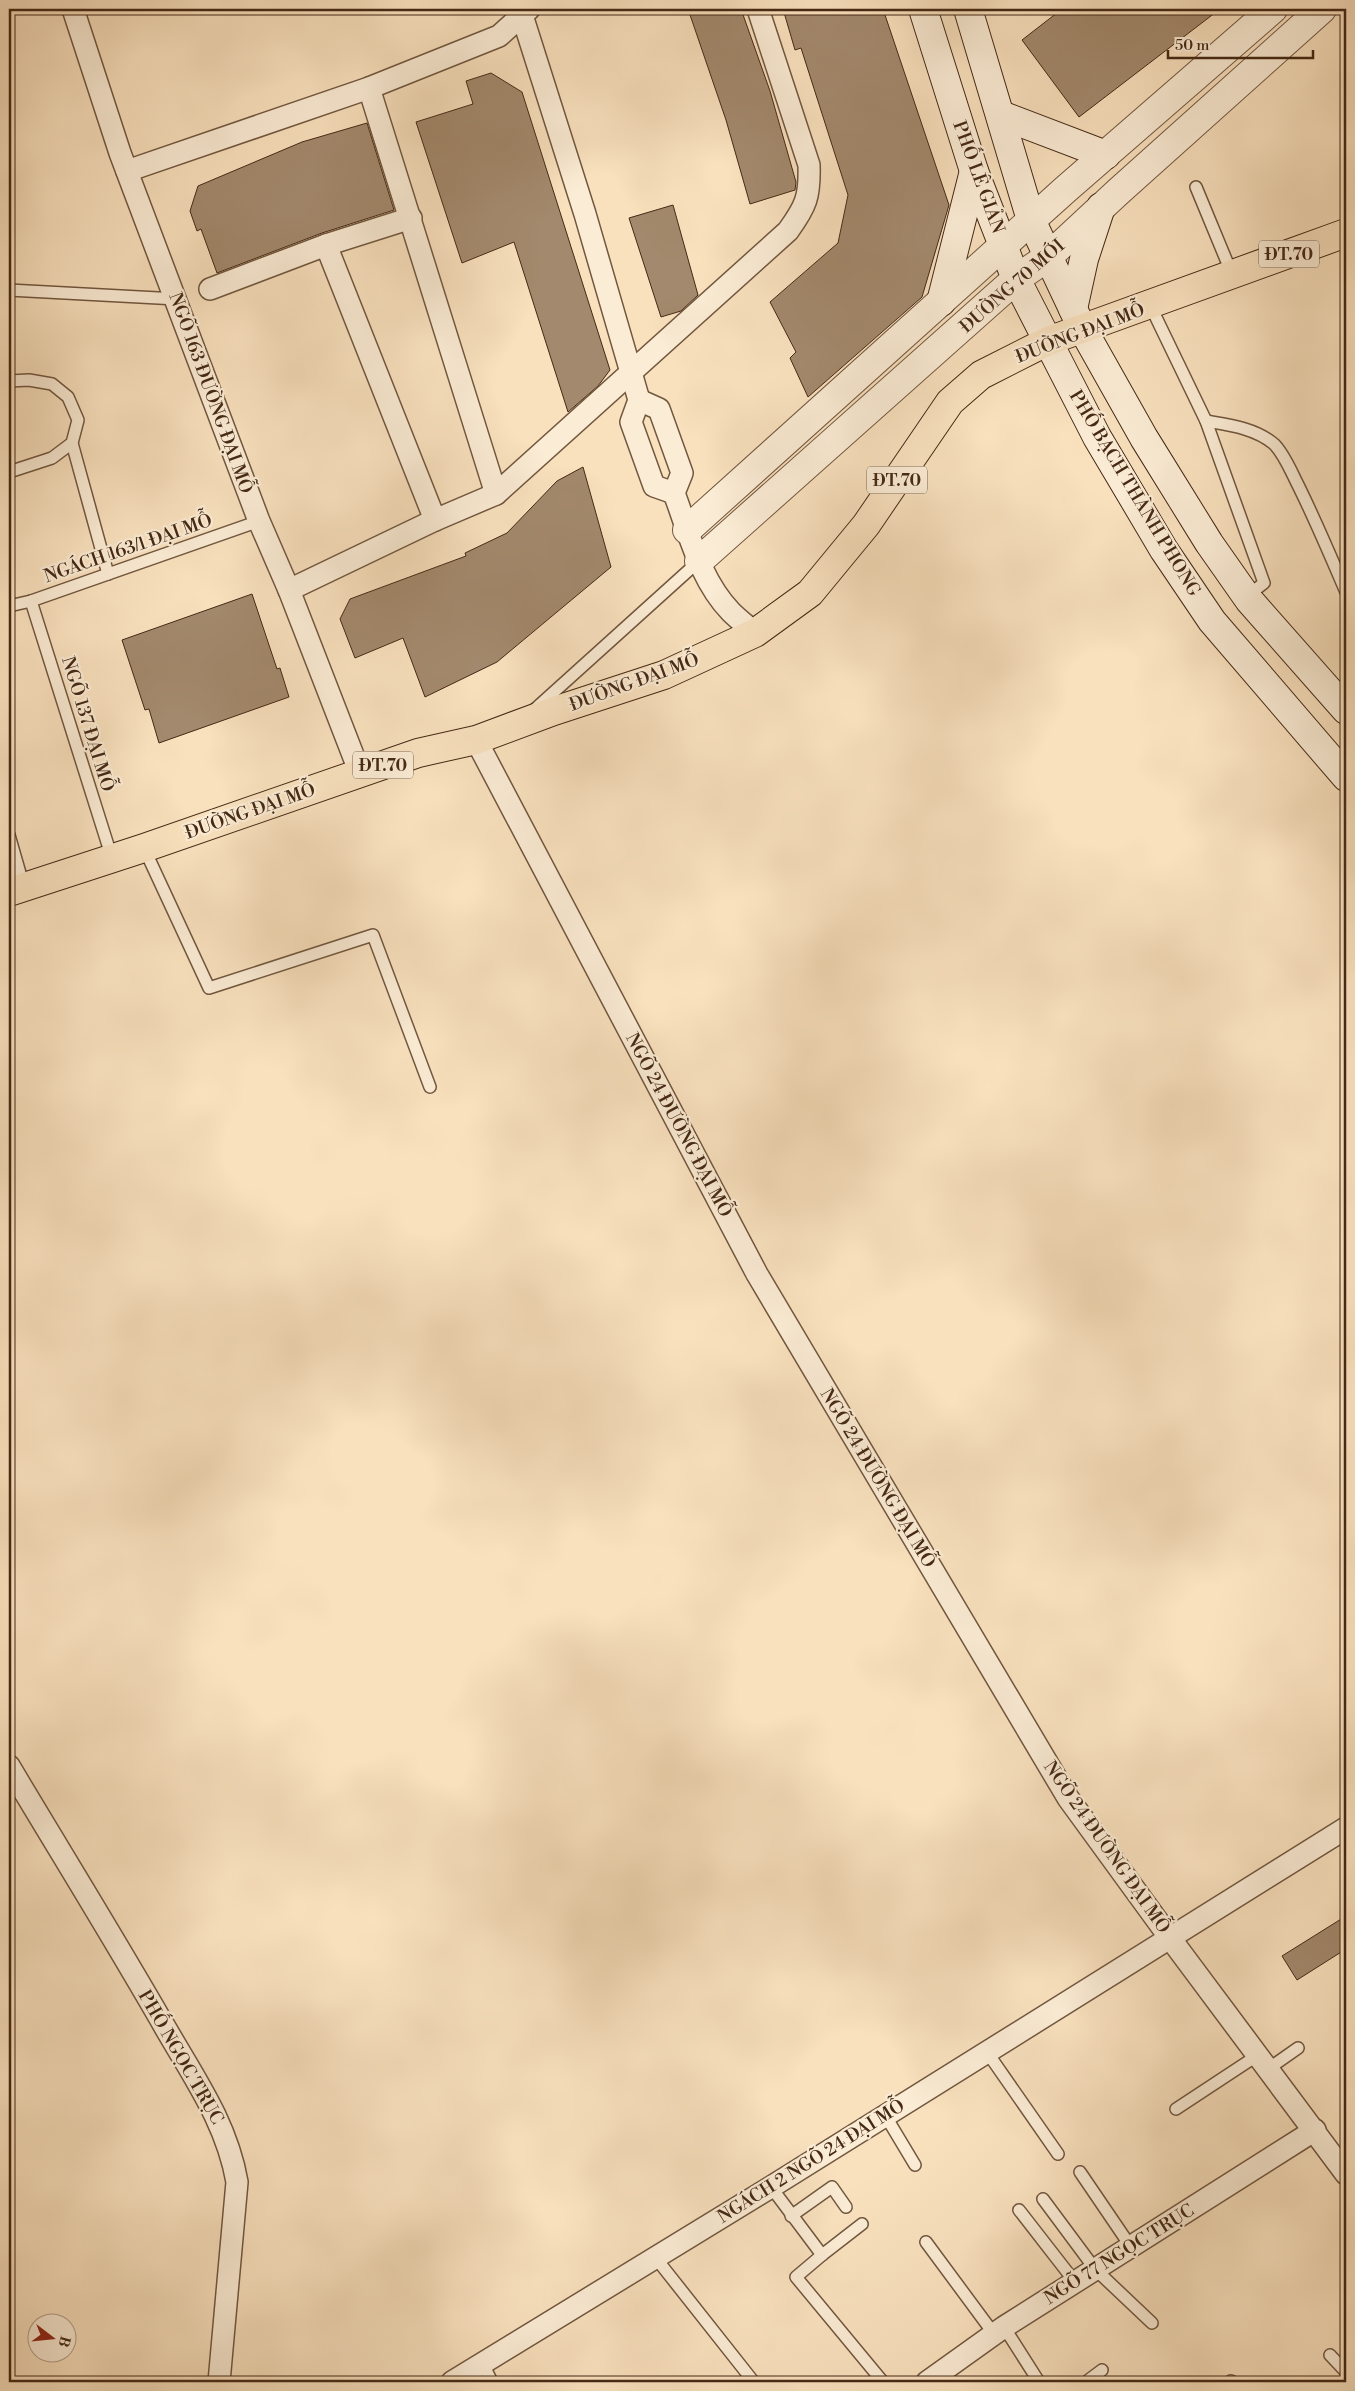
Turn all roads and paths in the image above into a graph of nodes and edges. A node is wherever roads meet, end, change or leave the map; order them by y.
1 (73, 9) edge
2 (758, 9) edge
3 (923, 9) edge
4 (968, 9) edge
5 (1273, 9) edge
6 (1322, 9) edge
7 (523, 10) edge
8 (369, 88) junction
9 (1001, 115) junction
10 (1106, 155) junction
11 (127, 171) junction
12 (974, 171) junction
13 (1196, 187) dead end
14 (1101, 207) junction
15 (411, 218) junction
16 (1031, 220) junction
17 (1346, 233) edge
18 (326, 245) junction
19 (1003, 245) junction
20 (1048, 256) junction
21 (1232, 274) junction
22 (1016, 279) junction
23 (210, 288) dead end
24 (9, 290) edge
25 (177, 299) junction
26 (941, 302) junction
27 (1150, 306) junction
28 (1078, 318) junction
29 (1048, 341) junction
30 (632, 373) junction
31 (9, 381) edge
32 (639, 400) junction
33 (1206, 421) junction
34 (72, 443) junction
35 (9, 472) edge
36 (674, 492) junction
37 (496, 494) junction
38 (435, 520) junction
39 (259, 521) junction
40 (688, 530) junction
41 (699, 561) junction
42 (108, 574) junction
43 (289, 590) junction
44 (1346, 592) edge
45 (31, 600) junction
46 (1249, 600) junction
47 (9, 606) edge
48 (755, 633) junction
49 (1346, 710) edge
50 (518, 724) junction
51 (476, 740) junction
52 (360, 774) junction
53 (1346, 777) edge
54 (9, 835) edge
55 (144, 848) junction
56 (112, 858) junction
57 (16, 889) edge
58 (430, 1088) dead end
59 (9, 1766) edge
60 (1346, 1828) edge
61 (1170, 1938) junction
62 (1298, 2048) dead end
63 (987, 2052) junction
64 (1263, 2062) junction
65 (1176, 2109) dead end
66 (885, 2115) junction
67 (1314, 2130) junction
68 (1058, 2154) dead end
69 (915, 2165) dead end
70 (1080, 2172) dead end
71 (1346, 2174) edge
72 (771, 2187) junction
73 (1043, 2199) dead end
74 (846, 2207) dead end
75 (1019, 2210) dead end
76 (791, 2216) junction
77 (862, 2224) dead end
78 (926, 2242) dead end
79 (1131, 2247) junction
80 (822, 2255) junction
81 (655, 2258) junction
82 (1095, 2269) junction
83 (1074, 2282) junction
84 (1152, 2323) dead end
85 (999, 2331) junction
86 (1330, 2356) dead end
87 (482, 2362) junction
88 (1102, 2370) dead end
89 (1346, 2372) edge
90 (941, 2379) edge
91 (753, 2380) dead end
92 (219, 2382) edge
93 (452, 2382) edge
94 (492, 2382) edge
95 (883, 2382) edge
96 (1039, 2382) edge
97 (1086, 2382) edge

1 - 11 street, NGÕ 163 ĐƯỜNG ĐẠI MỖ
2 - 30 street
3 - 12 main road, PHỐ LÊ GIẢN
4 - 9 main road, PHỐ LÊ GIẢN
5 - 10 main road, ĐƯỜNG 70 MỚI
6 - 14 main road, ĐƯỜNG 70 MỚI
7 - 8 street
7 - 30 street
8 - 11 street
8 - 15 street
9 - 10 main road
9 - 16 main road, PHỐ LÊ GIẢN
10 - 16 main road, ĐƯỜNG 70 MỚI
11 - 25 street, NGÕ 163 ĐƯỜNG ĐẠI MỖ
12 - 19 main road, PHỐ LÊ GIẢN
12 - 26 main road
13 - 21 lane
14 - 20 main road, ĐƯỜNG 70 MỚI
14 - 28 main road
15 - 18 street
15 - 37 street
16 - 19 main road, ĐƯỜNG 70 MỚI
16 - 20 main road, PHỐ LÊ GIẢN
17 - 21 main road, ĐƯỜNG ĐẠI MỖ / ĐT.70
18 - 23 street
18 - 38 street
19 - 22 main road, PHỐ LÊ GIẢN
19 - 26 main road, ĐƯỜNG 70 MỚI
20 - 22 main road, ĐƯỜNG 70 MỚI
20 - 28 main road, PHỐ LÊ GIẢN
21 - 27 main road, ĐƯỜNG ĐẠI MỖ / ĐT.70
22 - 29 main road, PHỐ LÊ GIẢN
22 - 41 main road, ĐƯỜNG 70 MỚI
24 - 25 lane
25 - 39 street, NGÕ 163 ĐƯỜNG ĐẠI MỖ
26 - 40 main road, ĐƯỜNG 70 MỚI
27 - 28 main road, ĐƯỜNG ĐẠI MỖ / ĐT.70
27 - 33 lane
28 - 29 main road, ĐƯỜNG ĐẠI MỖ / ĐT.70
28 - 46 main road, PHỐ BẠCH THÀNH PHONG
29 - 48 main road, ĐƯỜNG ĐẠI MỖ / ĐT.70
29 - 53 main road, PHỐ BẠCH THÀNH PHONG
30 - 32 street
30 - 37 street
31 - 34 lane
32 - 36 street
32 - 36 street
33 - 44 lane
33 - 46 lane
34 - 35 lane
34 - 42 lane
36 - 40 street
37 - 38 street
38 - 43 street
39 - 42 lane, NGÁCH 163/1 ĐẠI MỖ
39 - 43 street, NGÕ 163 ĐƯỜNG ĐẠI MỖ
40 - 41 street
41 - 48 street
41 - 50 lane
42 - 45 lane, NGÁCH 163/1 ĐẠI MỖ
43 - 52 street, NGÕ 163 ĐƯỜNG ĐẠI MỖ
45 - 47 lane, NGÁCH 163/1 ĐẠI MỖ
45 - 56 lane, NGÕ 137 ĐẠI MỖ
46 - 49 main road, PHỐ BẠCH THÀNH PHONG
48 - 50 main road, ĐƯỜNG ĐẠI MỖ / ĐT.70
50 - 51 main road, ĐƯỜNG ĐẠI MỖ / ĐT.70
51 - 52 main road, ĐƯỜNG ĐẠI MỖ / ĐT.70
51 - 61 street, NGÕ 24 ĐƯỜNG ĐẠI MỖ
52 - 55 main road, ĐƯỜNG ĐẠI MỖ / ĐT.70
54 - 57 lane
55 - 56 main road, ĐƯỜNG ĐẠI MỖ / ĐT.70
55 - 58 lane
56 - 57 main road, ĐƯỜNG ĐẠI MỖ / ĐT.70
59 - 92 street, PHỐ NGỌC TRỤC
60 - 61 street, NGÁCH 2 NGÕ 24 ĐẠI MỖ
61 - 63 street, NGÁCH 2 NGÕ 24 ĐẠI MỖ
61 - 64 street, NGÕ 24 ĐƯỜNG ĐẠI MỖ
62 - 64 lane
63 - 66 street, NGÁCH 2 NGÕ 24 ĐẠI MỖ
63 - 68 lane
64 - 65 lane
64 - 67 street, NGÕ 24 ĐƯỜNG ĐẠI MỖ
66 - 69 lane
66 - 72 street, NGÁCH 2 NGÕ 24 ĐẠI MỖ
67 - 71 street, NGÕ 24 ĐƯỜNG ĐẠI MỖ
67 - 79 street, NGÕ 77 NGỌC TRỤC
70 - 79 lane
72 - 76 lane
72 - 81 street, NGÁCH 2 NGÕ 24 ĐẠI MỖ
73 - 82 lane
74 - 76 lane
75 - 83 lane
76 - 80 lane
77 - 80 lane
78 - 85 lane
79 - 82 street, NGÕ 77 NGỌC TRỤC
80 - 95 lane
81 - 87 street, NGÁCH 2 NGÕ 24 ĐẠI MỖ
81 - 91 lane
82 - 83 street, NGÕ 77 NGỌC TRỤC
82 - 84 lane
83 - 85 street, NGÕ 77 NGỌC TRỤC
85 - 90 street, NGÕ 77 NGỌC TRỤC
85 - 96 lane
86 - 89 lane
87 - 93 street, NGÁCH 2 NGÕ 24 ĐẠI MỖ
87 - 94 lane
88 - 97 lane

